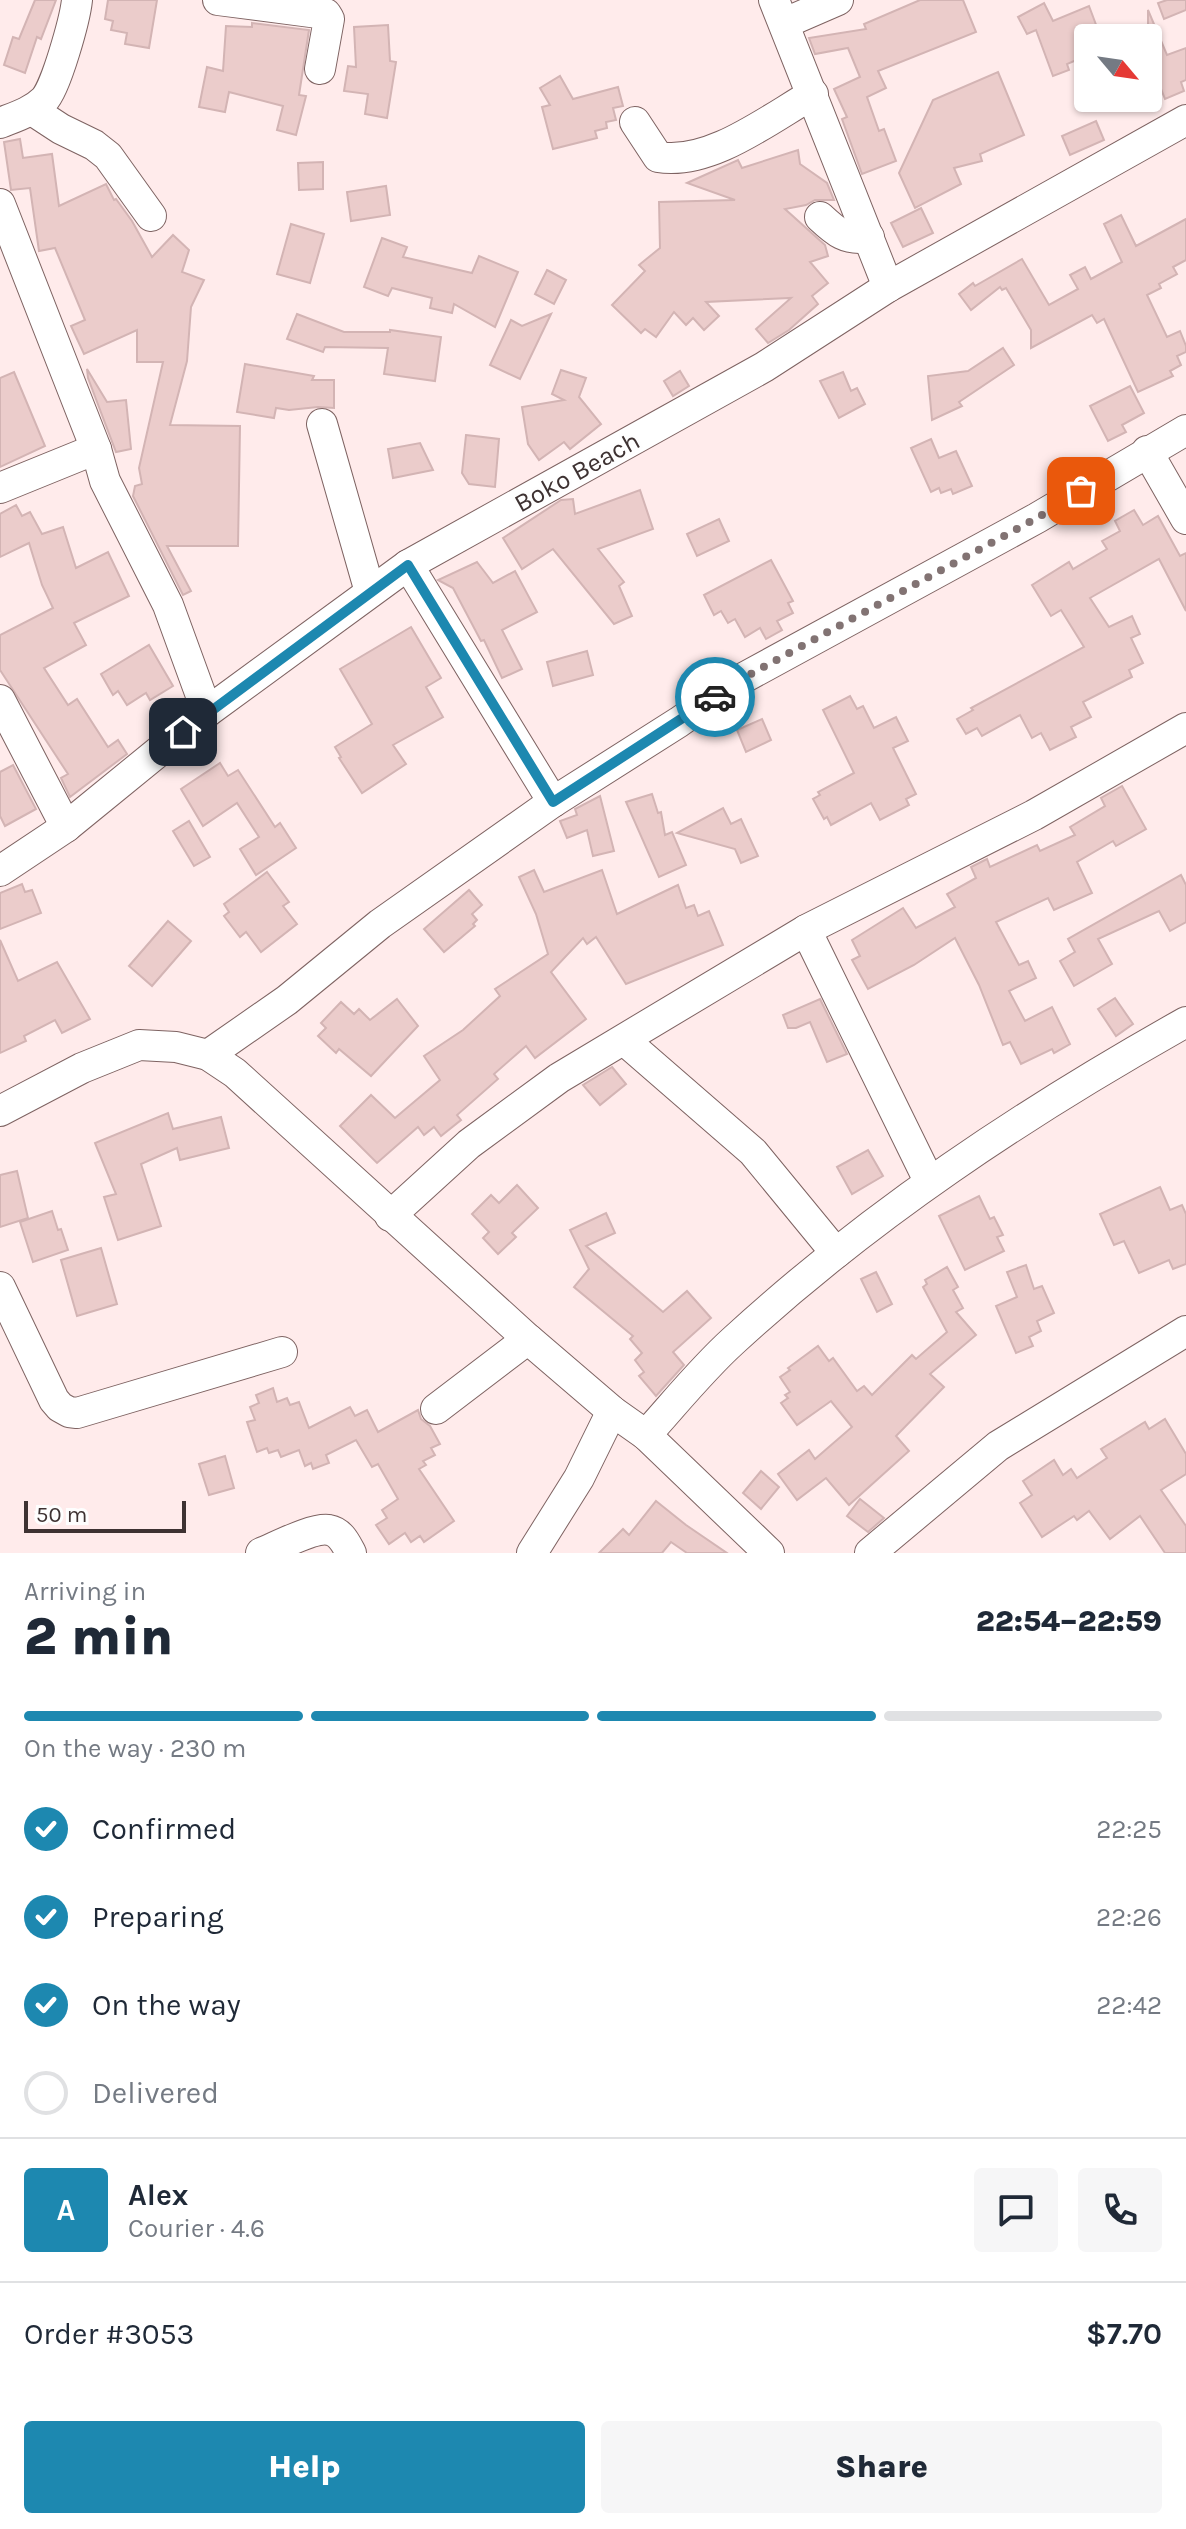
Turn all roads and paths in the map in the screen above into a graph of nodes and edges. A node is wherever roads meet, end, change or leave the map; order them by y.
1 (77, 0) edge
2 (218, 0) edge
3 (838, 0) edge
4 (779, 11) edge
5 (320, 69) dead end
6 (813, 94) junction
7 (32, 110) junction
8 (1186, 120) edge
9 (635, 122) dead end
10 (0, 123) edge
11 (0, 204) edge
12 (151, 216) dead end
13 (820, 217) dead end
14 (869, 237) junction
15 (888, 287) junction
16 (322, 424) dead end
17 (1186, 430) edge
18 (96, 449) junction
19 (1147, 451) junction
20 (0, 488) edge
21 (1186, 519) edge
22 (408, 565) junction
23 (370, 592) junction
24 (0, 700) edge
25 (207, 712) junction
26 (1186, 728) edge
27 (553, 802) junction
28 (66, 827) junction
29 (0, 871) edge
30 (806, 930) junction
31 (1186, 1022) edge
32 (624, 1040) junction
33 (208, 1055) junction
34 (0, 1111) edge
35 (929, 1181) junction
36 (390, 1216) junction
37 (836, 1253) junction
38 (0, 1287) edge
39 (1186, 1331) edge
40 (528, 1339) junction
41 (282, 1352) dead end
42 (436, 1409) dead end
43 (612, 1411) junction
44 (646, 1435) junction
45 (261, 1553) edge
46 (351, 1553) edge
47 (532, 1553) edge
48 (769, 1553) edge
49 (870, 1553) edge

1 - 7 street
2 - 5 street
3 - 4 street
4 - 6 street
6 - 9 street
6 - 14 street
7 - 10 street
7 - 12 street
8 - 15 street, Boko Beach
11 - 18 street
13 - 14 street
14 - 15 street
15 - 22 street, Boko Beach
16 - 23 street
17 - 19 street
18 - 20 street
18 - 25 street
19 - 21 street
19 - 27 street
22 - 23 street, Boko Beach
22 - 27 street
23 - 25 street, Boko Beach
24 - 28 street
25 - 28 street, Boko Beach
26 - 30 street
27 - 33 street
28 - 29 street, Boko Beach
30 - 32 street
30 - 35 street
31 - 35 street
32 - 36 street
32 - 37 street
33 - 34 street
33 - 36 street
35 - 37 street
36 - 40 street
37 - 44 street
38 - 41 street
39 - 49 street
40 - 42 street
40 - 43 street
43 - 44 street
43 - 47 street
44 - 48 street
45 - 46 street

